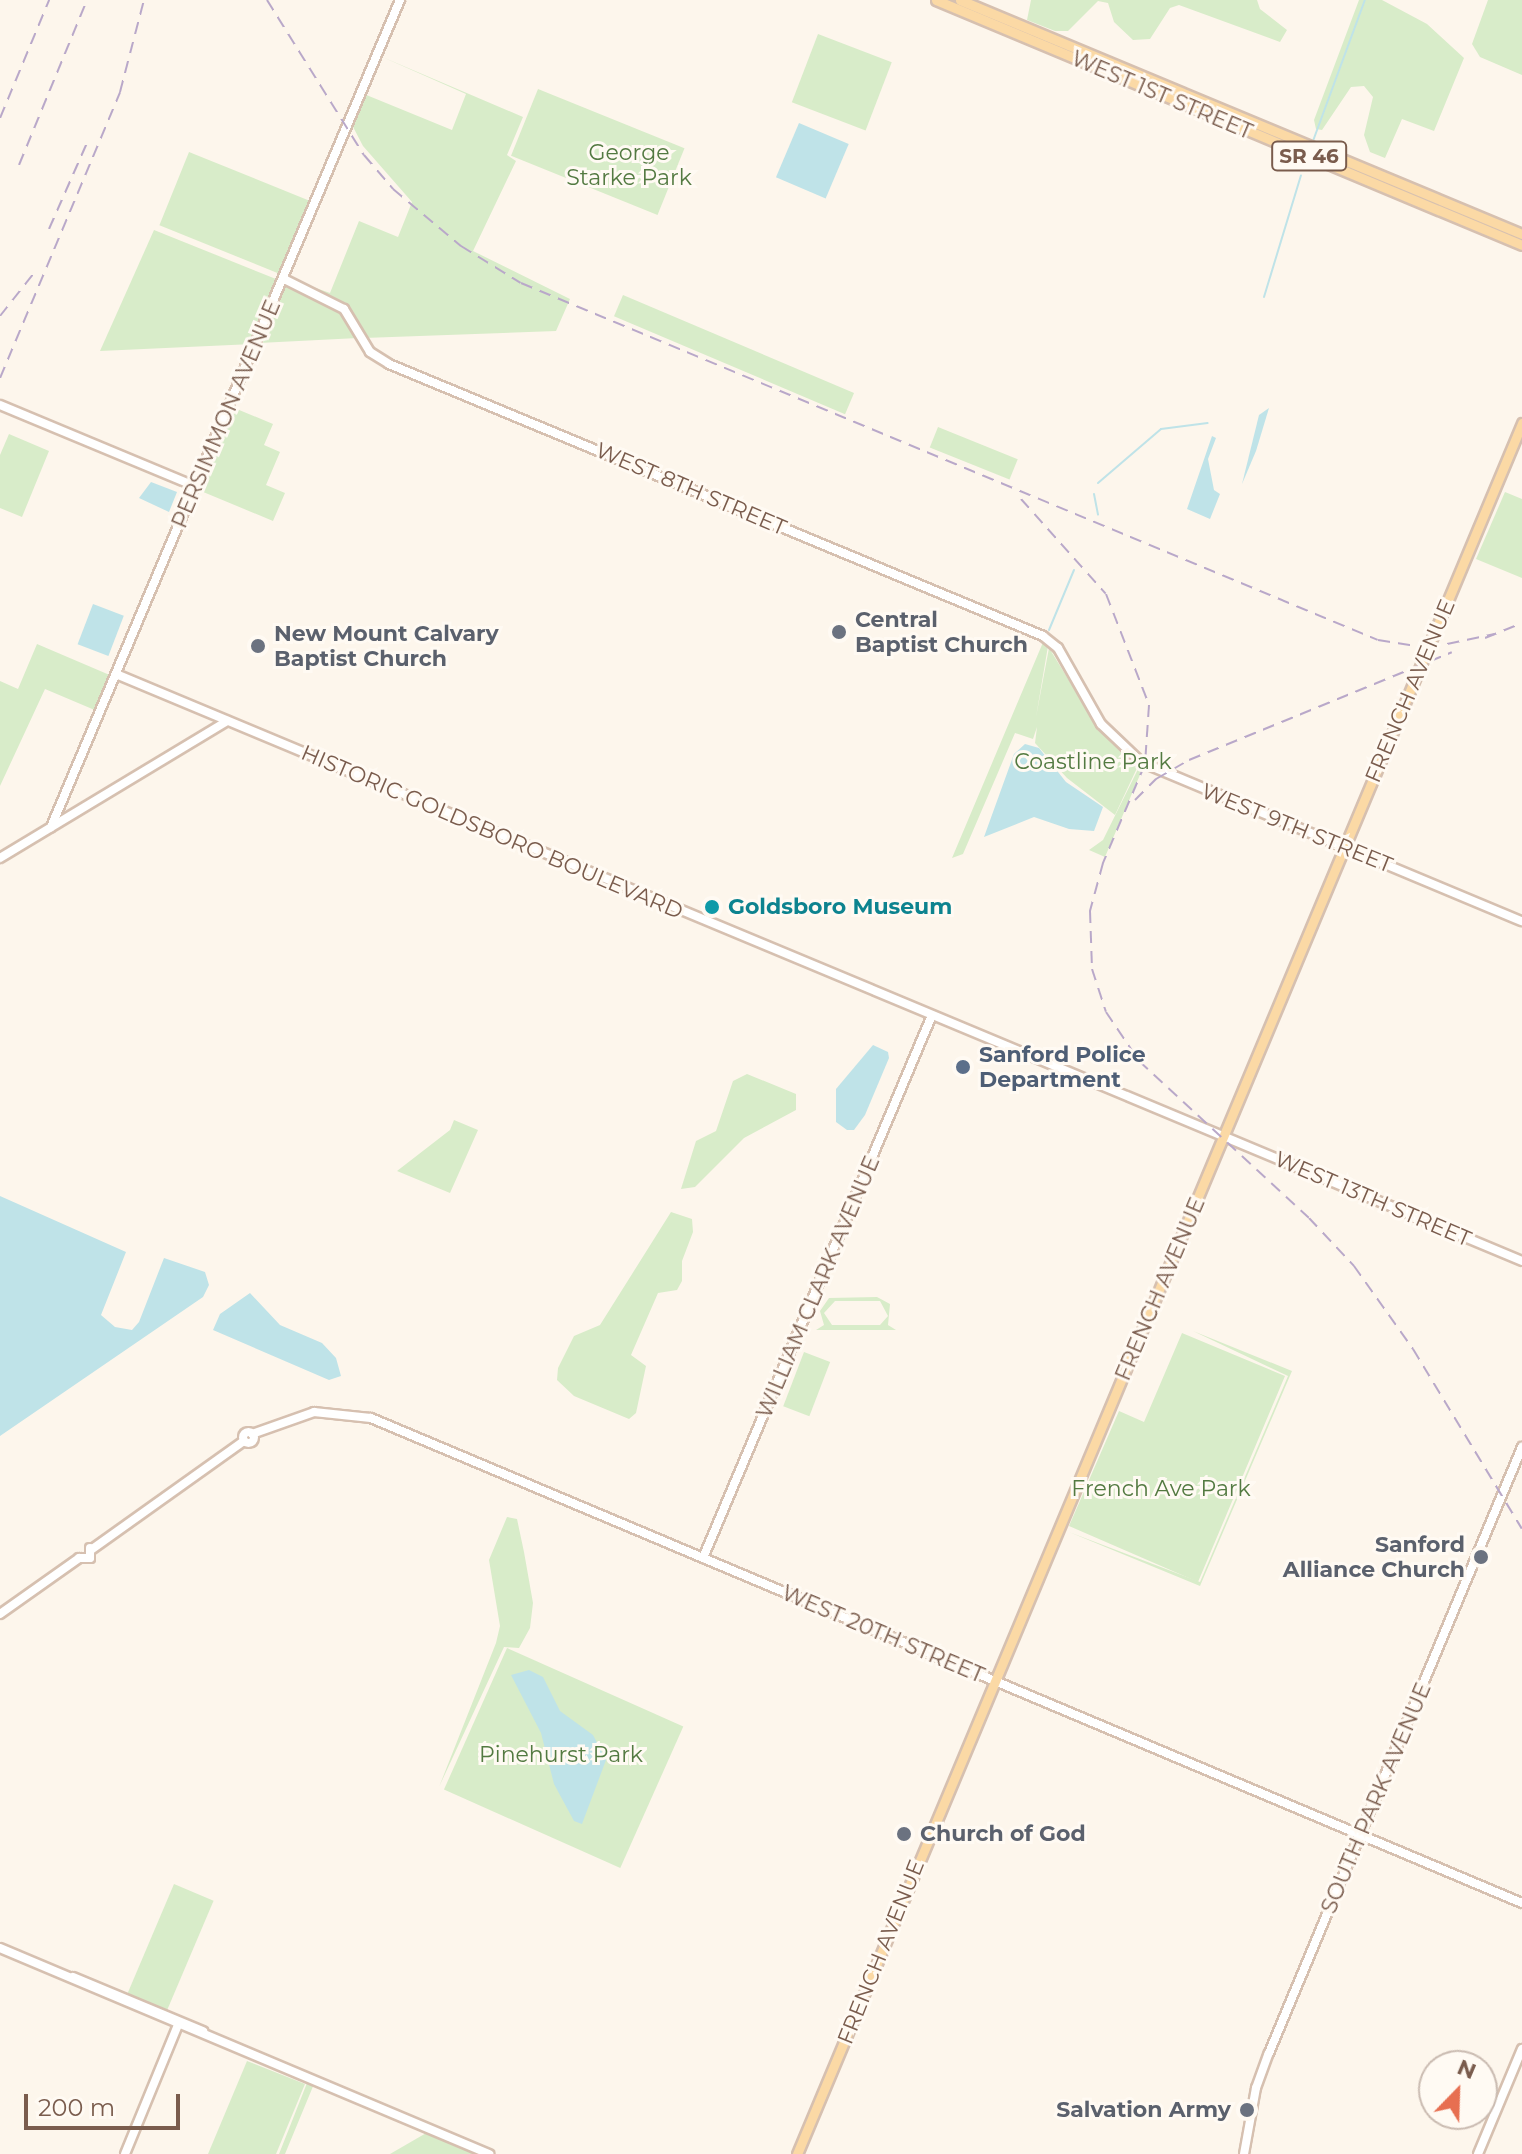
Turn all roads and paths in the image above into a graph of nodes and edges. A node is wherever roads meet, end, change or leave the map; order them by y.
1 (400, 0) edge
2 (936, 0) edge
3 (960, 0) edge
4 (1078, 60) junction
5 (1104, 61) junction
6 (1255, 129) junction
7 (1442, 206) junction
8 (1522, 234) edge
9 (1522, 245) edge
10 (284, 279) junction
11 (0, 405) edge
12 (1522, 423) edge
13 (195, 486) junction
14 (116, 674) junction
15 (1091, 707) joint
16 (227, 721) junction
17 (51, 827) junction
18 (1344, 847) junction
19 (0, 858) edge
20 (1522, 921) edge
21 (932, 1015) junction
22 (1224, 1137) junction
23 (1522, 1261) edge
24 (1522, 1447) edge
25 (703, 1558) junction
26 (0, 1614) edge
27 (993, 1681) junction
28 (1361, 1835) junction
29 (1522, 1903) edge
30 (0, 1948) edge
31 (72, 1977) junction
32 (178, 2025) junction
33 (206, 2033) junction
34 (1522, 2049) edge
35 (125, 2154) edge
36 (489, 2154) edge
37 (797, 2154) edge
38 (1244, 2154) edge
39 (1478, 2154) edge

1 - 10 street, PERSIMMON AVENUE
2 - 4 main road, WEST 1ST STREET / SR 46
3 - 5 main road, WEST 1ST STREET / SR 46
4 - 5 main road
4 - 6 main road, WEST 1ST STREET / SR 46
5 - 6 main road, WEST 1ST STREET / SR 46
6 - 7 main road, WEST 1ST STREET / SR 46
6 - 7 main road, SR 46
7 - 8 main road, SR 46
7 - 9 main road, SR 46
10 - 13 street, PERSIMMON AVENUE
10 - 15 street, WEST 8TH STREET
11 - 13 street
12 - 18 main road, FRENCH AVENUE
13 - 14 street, PERSIMMON AVENUE
14 - 16 street, HISTORIC GOLDSBORO BOULEVARD
14 - 17 street, PERSIMMON AVENUE
15 - 18 street, WEST 9TH STREET
16 - 17 street
16 - 21 street, HISTORIC GOLDSBORO BOULEVARD
17 - 19 street
18 - 20 street, WEST 9TH STREET
18 - 22 main road, FRENCH AVENUE
21 - 22 street, HISTORIC GOLDSBORO BOULEVARD
21 - 25 street, WILLIAM CLARK AVENUE
22 - 23 street, WEST 13TH STREET
22 - 27 main road, FRENCH AVENUE
24 - 28 street, SOUTH PARK AVENUE
25 - 26 street, WEST 20TH STREET
25 - 27 street, WEST 20TH STREET
27 - 28 street, WEST 20TH STREET
27 - 37 main road, FRENCH AVENUE
28 - 29 street, WEST 20TH STREET
28 - 38 street, SOUTH PARK AVENUE
30 - 31 street
31 - 32 street
31 - 33 street
32 - 33 street
32 - 35 street
33 - 36 street
34 - 39 street

